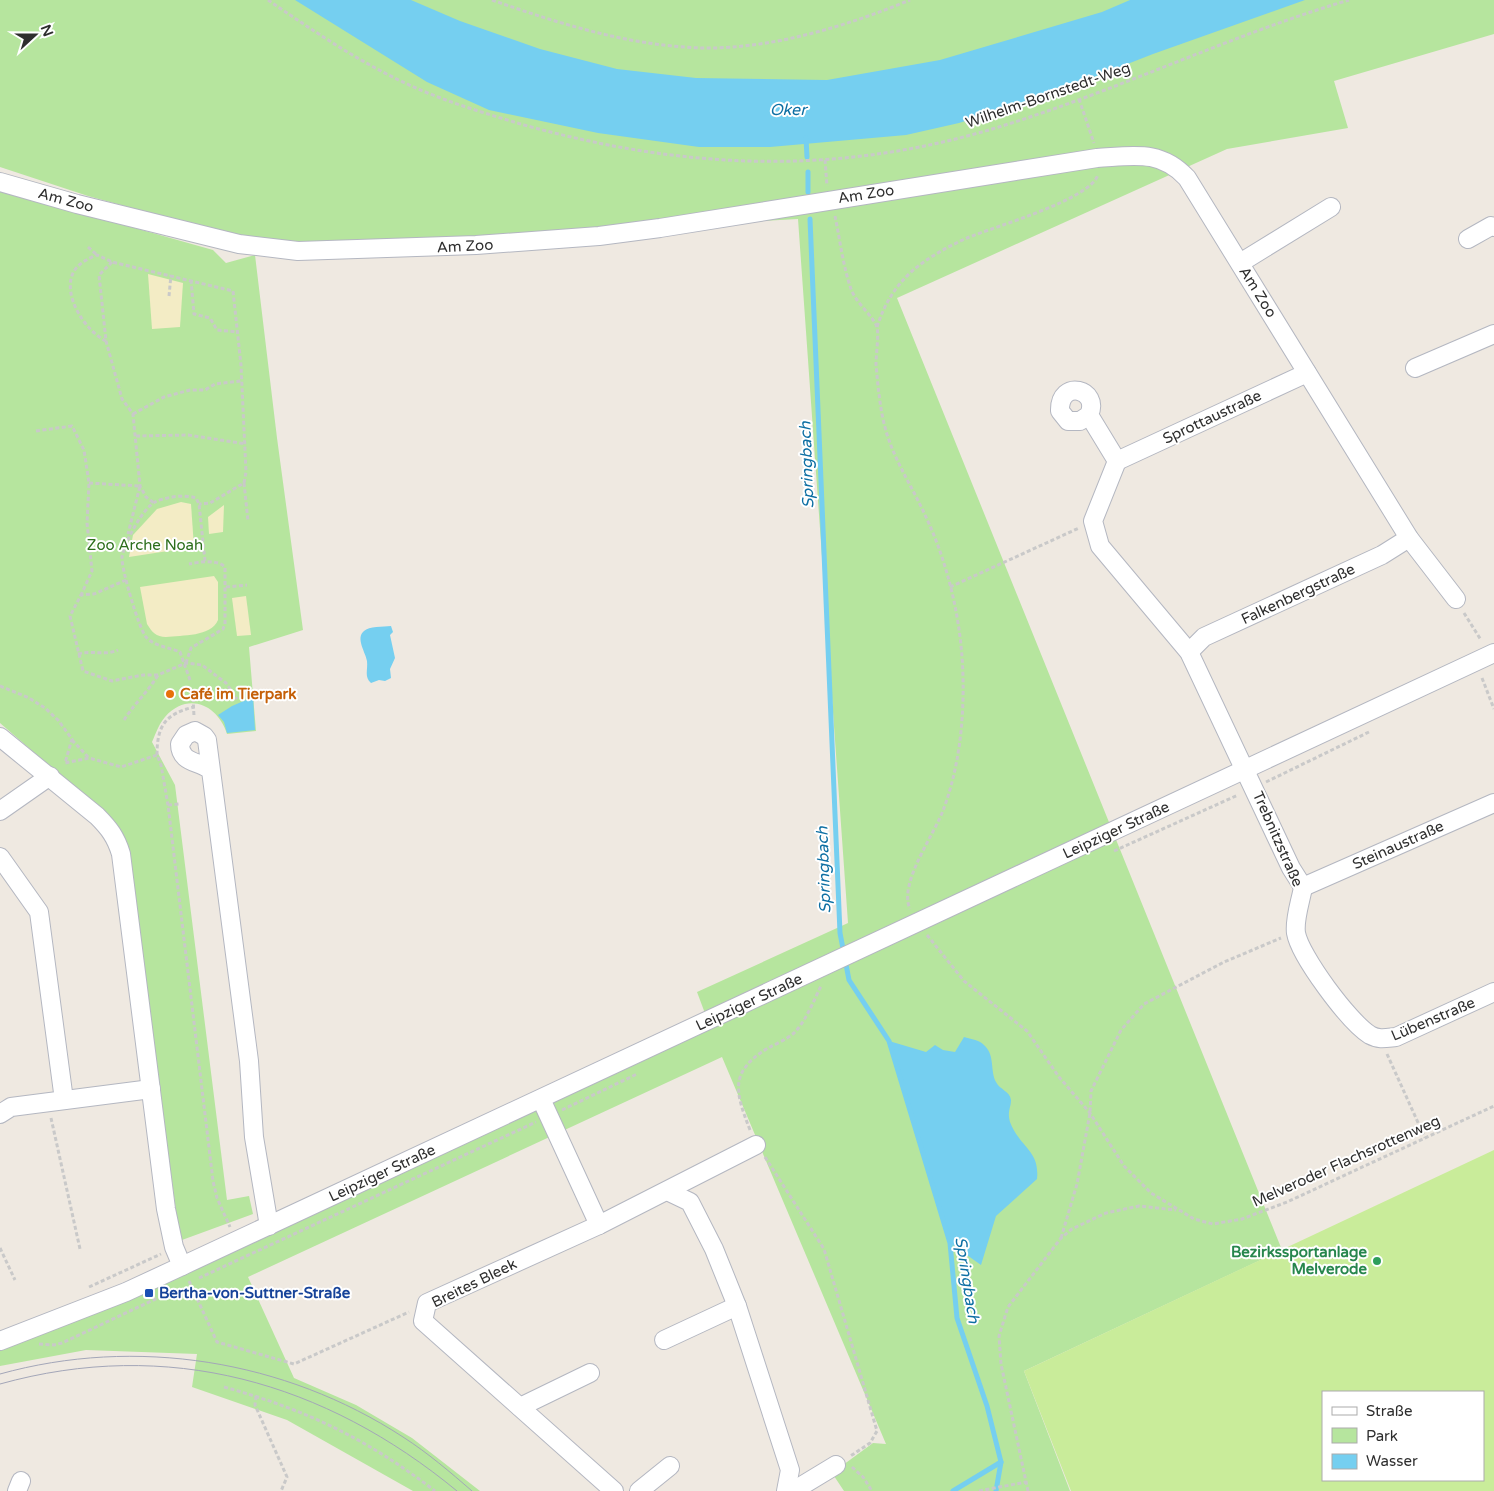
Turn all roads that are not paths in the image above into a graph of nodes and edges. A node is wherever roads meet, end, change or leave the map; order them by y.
1 (0, 182) edge
2 (1332, 207) dead end
3 (1494, 227) edge
4 (1468, 239) dead end
5 (1240, 263) junction
6 (1494, 334) edge
7 (1415, 368) dead end
8 (1306, 373) junction
9 (1089, 415) dead end
10 (1117, 461) junction
11 (1409, 538) junction
12 (1456, 600) road end
13 (1189, 652) junction
14 (1494, 653) edge
15 (0, 737) edge
16 (209, 768) dead end
17 (1245, 769) junction
18 (50, 776) junction
19 (1494, 803) edge
20 (0, 811) edge
21 (0, 856) edge
22 (1303, 887) junction
23 (1494, 992) edge
24 (1376, 1037) joint
25 (151, 1089) junction
26 (541, 1099) junction
27 (56, 1101) junction
28 (0, 1114) edge
29 (756, 1145) road end
30 (667, 1191) junction
31 (599, 1225) junction
32 (269, 1226) junction
33 (182, 1266) junction
34 (737, 1306) junction
35 (664, 1340) dead end
36 (0, 1341) edge
37 (590, 1373) dead end
38 (520, 1407) junction
39 (840, 1463) road end
40 (670, 1466) dead end
41 (614, 1491) edge
42 (639, 1491) edge
43 (787, 1491) edge

1 - 5 street, Am Zoo
2 - 5 street
3 - 4 street
5 - 8 street, Am Zoo
6 - 7 street
8 - 10 street, Sprottaustraße
8 - 11 street, Am Zoo
9 - 10 street
10 - 13 street, Trebnitzstraße
11 - 12 street, Am Zoo
11 - 13 street, Falkenbergstraße
13 - 17 street, Trebnitzstraße
14 - 17 street, Leipziger Straße
15 - 18 street
16 - 32 street
17 - 22 street, Trebnitzstraße
17 - 26 street, Leipziger Straße
18 - 20 street
18 - 25 street
19 - 22 street, Steinaustraße
21 - 27 street
22 - 24 street, Trebnitzstraße
23 - 24 street, Lübenstraße
25 - 27 street
25 - 33 street
26 - 31 street
26 - 32 street, Leipziger Straße
27 - 28 street
29 - 30 street, Breites Bleek
30 - 31 street, Breites Bleek
30 - 34 street
31 - 38 street, Breites Bleek
32 - 33 street, Leipziger Straße
33 - 36 street, Leipziger Straße
34 - 35 street
34 - 43 street
37 - 38 street
38 - 41 street, Breites Bleek
39 - 43 street
40 - 42 street

